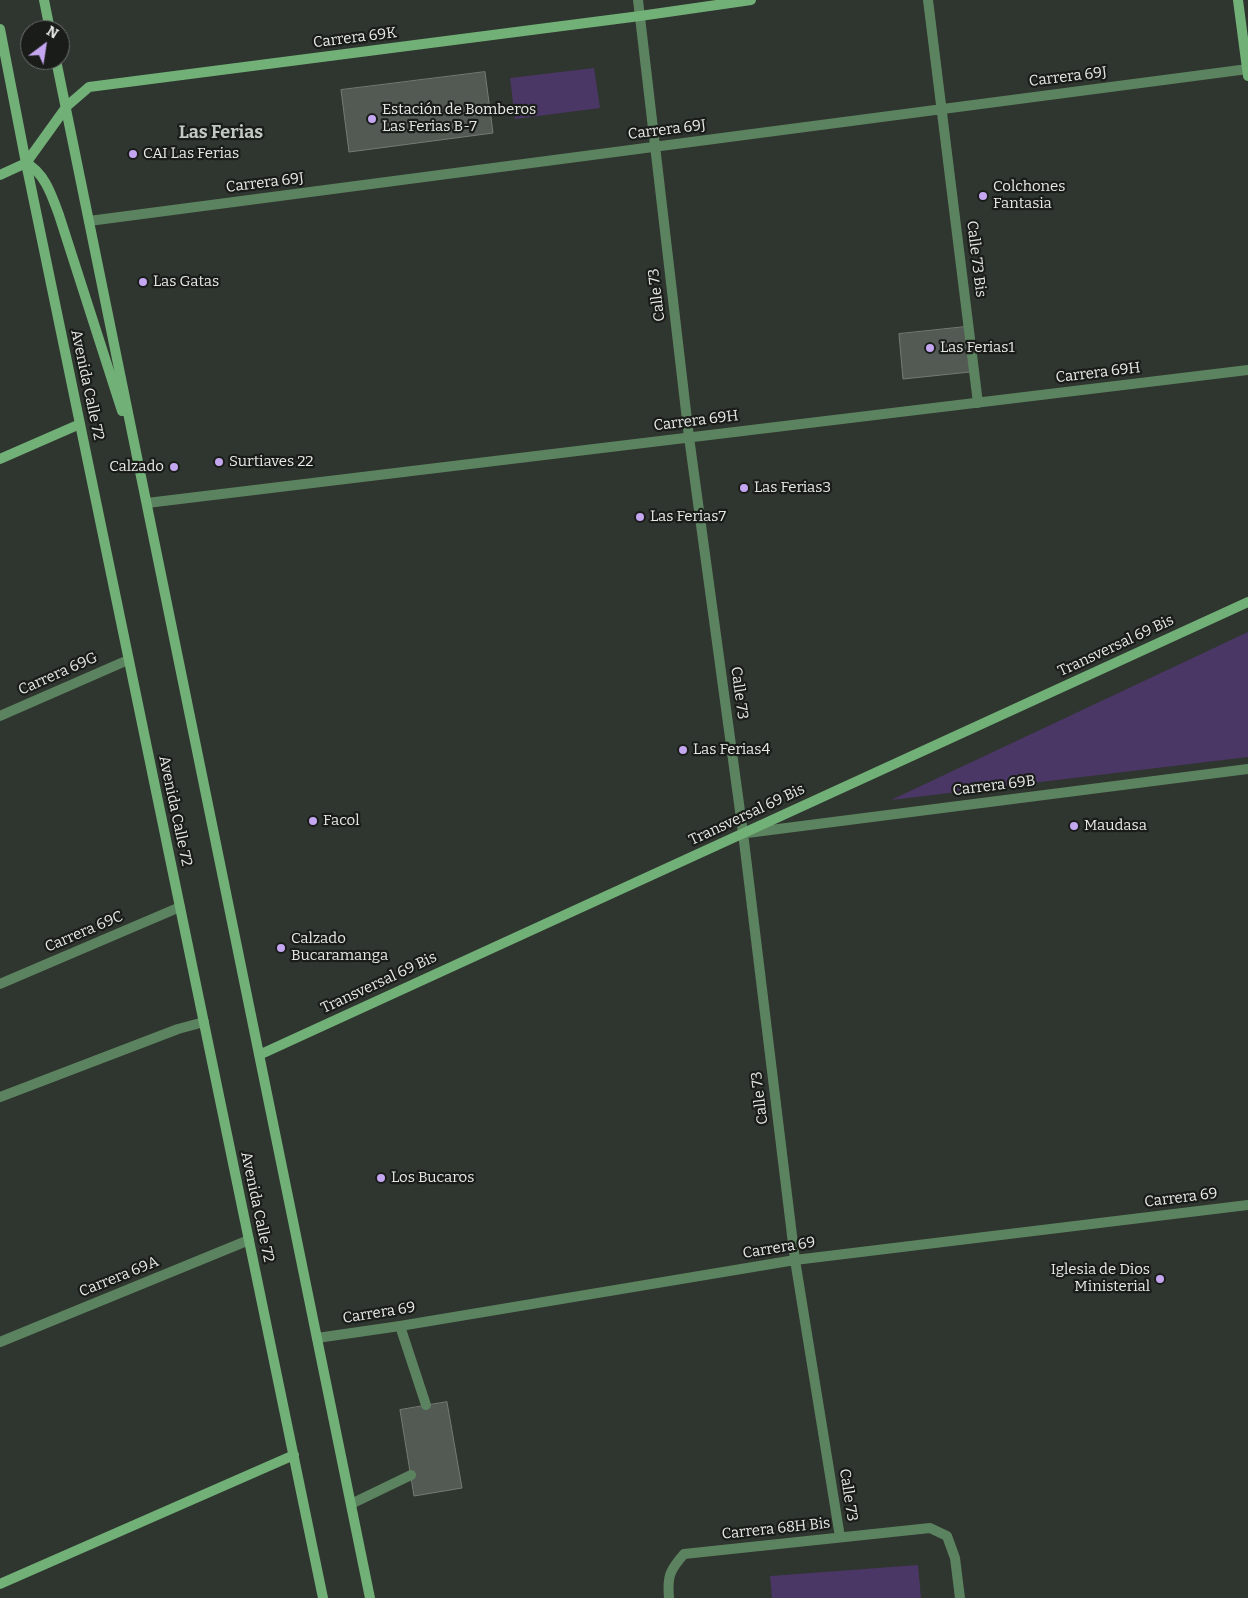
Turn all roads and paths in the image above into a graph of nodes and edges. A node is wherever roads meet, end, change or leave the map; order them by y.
1 (44, 0) edge
2 (638, 0) edge
3 (751, 0) edge
4 (928, 0) edge
5 (1238, 0) edge
6 (640, 16) junction
7 (48, 20) edge
8 (0, 29) edge
9 (58, 70) edge
10 (1248, 71) edge
11 (67, 106) junction
12 (942, 109) junction
13 (655, 147) junction
14 (26, 163) junction
15 (0, 175) edge
16 (89, 221) junction
17 (1248, 370) edge
18 (978, 403) junction
19 (80, 424) junction
20 (689, 437) junction
21 (0, 459) edge
22 (139, 464) junction
23 (147, 503) junction
24 (1248, 602) edge
25 (128, 660) junction
26 (0, 716) edge
27 (1248, 769) edge
28 (743, 833) junction
29 (180, 908) junction
30 (0, 984) edge
31 (204, 1022) junction
32 (259, 1054) junction
33 (0, 1097) edge
34 (1248, 1205) edge
35 (249, 1240) junction
36 (795, 1260) junction
37 (400, 1326) junction
38 (317, 1338) junction
39 (0, 1342) edge
40 (426, 1405) dead end
41 (294, 1455) junction
42 (411, 1475) dead end
43 (351, 1504) junction
44 (840, 1537) junction
45 (0, 1584) edge
46 (323, 1598) edge
47 (370, 1598) edge
48 (669, 1598) edge
49 (960, 1598) edge

1 - 7 main road
2 - 6 street, Calle 73
3 - 6 main road, Carrera 69K
4 - 12 street, Calle 73 Bis
5 - 10 main road
6 - 11 main road, Carrera 69K
6 - 13 street, Calle 73
8 - 14 main road, Avenida Calle 72
9 - 11 main road
10 - 12 street, Carrera 69J
11 - 14 main road, Carrera 69K
11 - 16 main road
12 - 13 street, Carrera 69J
12 - 18 street, Calle 73 Bis
13 - 16 street, Carrera 69J
13 - 20 street, Calle 73
14 - 15 main road, Carrera 69K
14 - 19 main road, Avenida Calle 72
14 - 22 main road
16 - 22 main road
17 - 18 street, Carrera 69H
18 - 20 street, Carrera 69H
19 - 21 main road
19 - 25 main road, Avenida Calle 72
20 - 23 street, Carrera 69H
20 - 28 street, Calle 73
22 - 23 main road
23 - 32 main road
24 - 28 main road, Transversal 69 Bis
25 - 26 street, Carrera 69G
25 - 29 main road, Avenida Calle 72
27 - 28 street, Carrera 69B
28 - 32 main road, Transversal 69 Bis
28 - 36 street, Calle 73
29 - 30 street, Carrera 69C
29 - 31 main road, Avenida Calle 72
31 - 33 street
31 - 35 main road, Avenida Calle 72
32 - 38 main road
34 - 36 street, Carrera 69
35 - 39 street, Carrera 69A
35 - 41 main road, Avenida Calle 72
36 - 37 street, Carrera 69
36 - 44 street, Calle 73
37 - 38 street, Carrera 69
37 - 40 street
38 - 43 main road
41 - 45 main road
41 - 46 main road, Avenida Calle 72
42 - 43 street
43 - 47 main road
44 - 48 street, Carrera 68H Bis
44 - 49 street, Carrera 68H Bis

